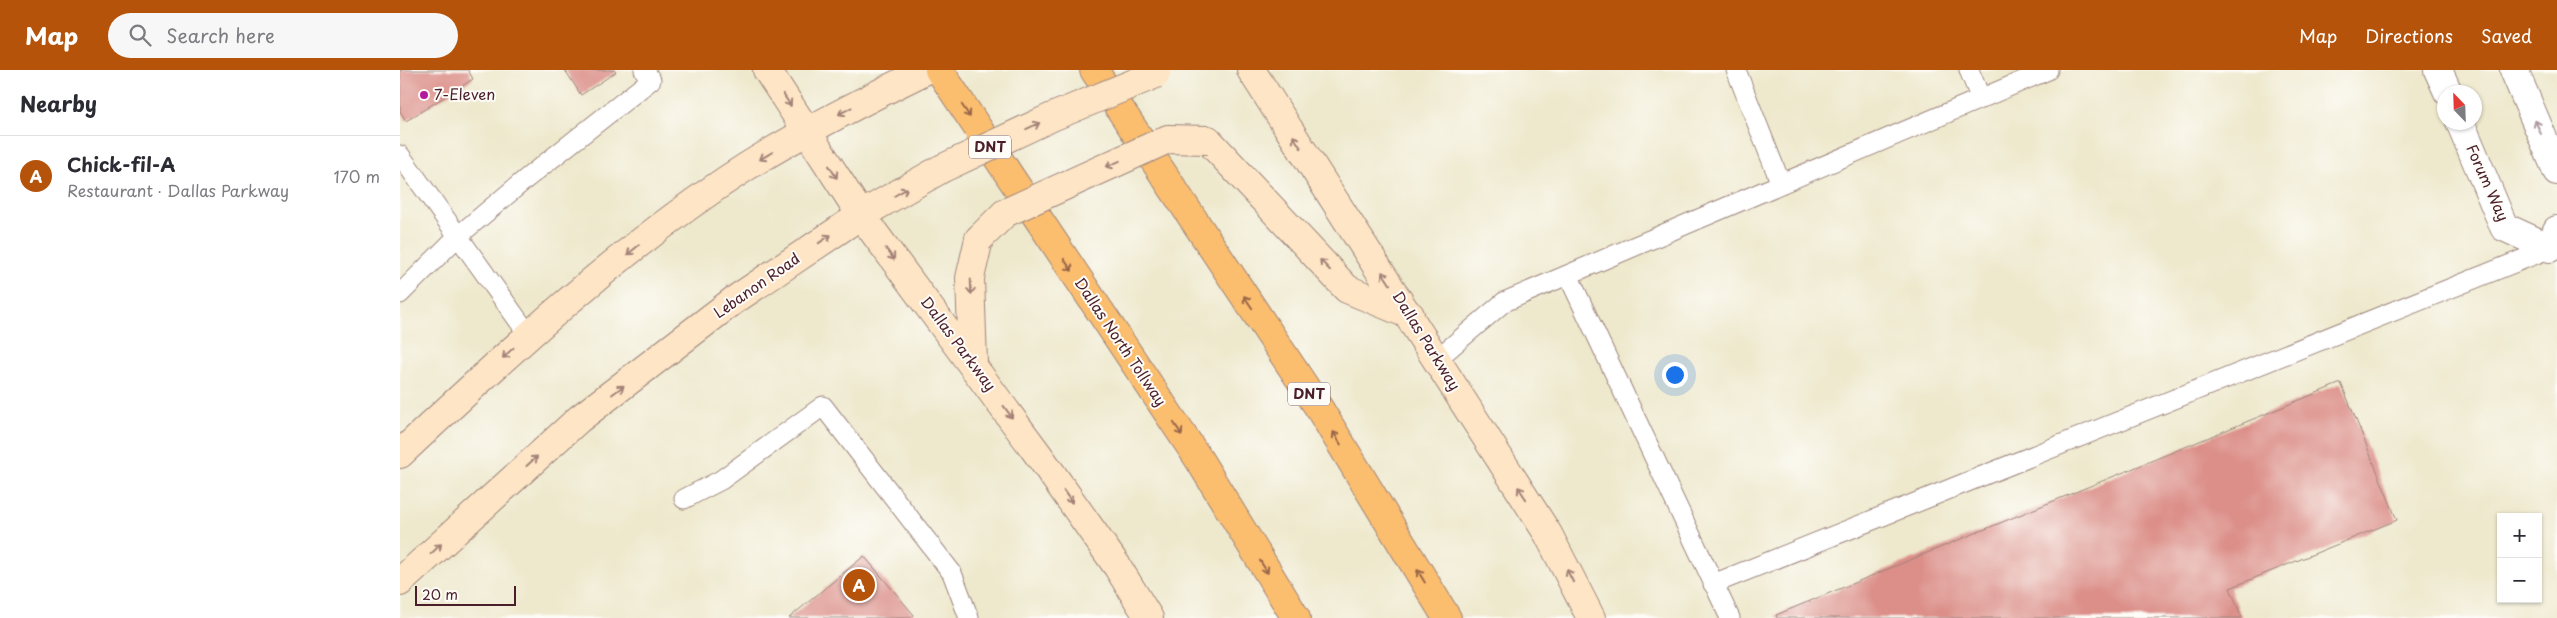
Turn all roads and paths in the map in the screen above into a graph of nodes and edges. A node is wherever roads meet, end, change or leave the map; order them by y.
1 (644, 70) edge
2 (767, 70) edge
3 (926, 70) edge
4 (939, 70) edge
5 (1094, 70) edge
6 (1251, 70) edge
7 (1736, 70) edge
8 (1969, 70) edge
9 (2048, 70) edge
10 (2438, 70) edge
11 (2514, 70) edge
12 (1161, 72) edge
13 (2445, 85) edge
14 (1981, 99) junction
15 (2463, 130) edge
16 (807, 131) junction
17 (400, 155) edge
18 (2557, 171) edge
19 (1781, 184) junction
20 (861, 215) junction
21 (458, 236) junction
22 (2555, 248) edge
23 (1568, 275) junction
24 (400, 294) edge
25 (1410, 316) junction
26 (528, 334) junction
27 (1437, 359) junction
28 (973, 363) junction
29 (400, 454) edge
30 (684, 499) dead end
31 (400, 582) edge
32 (1712, 584) junction
33 (968, 618) edge
34 (1149, 618) edge
35 (1296, 618) edge
36 (1447, 618) edge
37 (1592, 618) edge
38 (1730, 618) edge

1 - 21 lane
2 -> 16 main road, Dallas Parkway
3 -> 16 main road
4 -> 35 highway, Dallas North Tollway / DNT
36 -> 5 highway, DNT
25 -> 6 main road, Dallas Parkway
7 - 19 lane
8 - 14 lane
9 - 14 lane
10 - 13 street
18 -> 11 street
20 -> 12 main road, Lebanon Road, bridge
14 - 19 lane
15 - 22 street, Forum Way
16 -> 20 main road, Dallas Parkway
16 -> 26 main road
17 - 21 lane
19 - 23 lane
20 -> 28 main road, Dallas Parkway
31 -> 20 main road, Lebanon Road
21 - 24 lane
21 - 26 lane
22 - 32 lane
23 - 27 lane
23 - 32 lane
25 - 27 main road, Dallas Parkway
25 -> 28 main road, bridge
26 -> 29 main road
37 -> 27 main road, Dallas Parkway
28 -> 34 main road, Dallas Parkway
30 - 33 lane
32 - 38 lane

